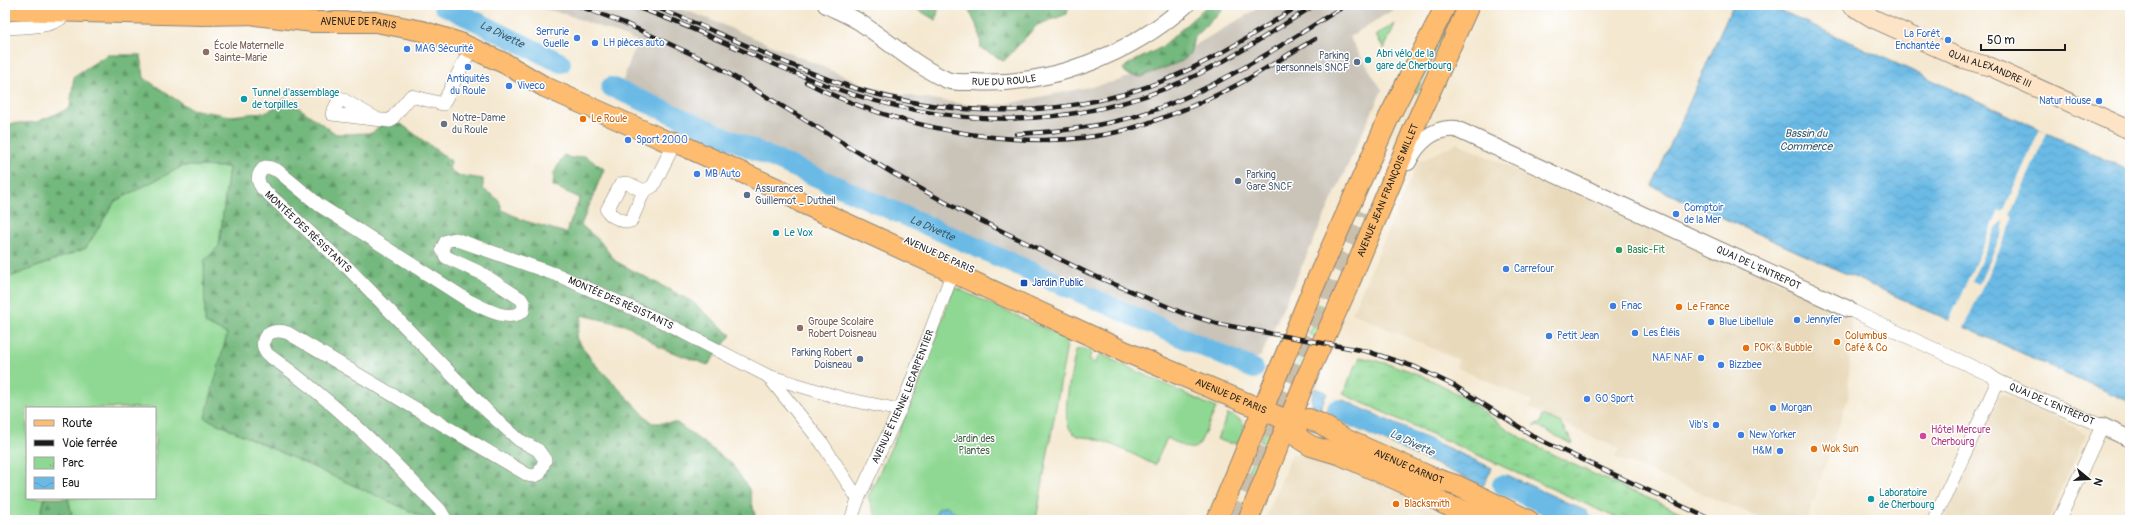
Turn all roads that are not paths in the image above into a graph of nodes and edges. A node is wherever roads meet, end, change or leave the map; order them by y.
1 (826, 5) edge
2 (1186, 5) edge
3 (1446, 5) edge
4 (1469, 5) edge
5 (1851, 5) edge
6 (5, 10) edge
7 (69, 11) junction
8 (299, 13) edge
9 (5, 28) edge
10 (1435, 28) junction
11 (465, 45) junction
12 (375, 118) dead end
13 (1417, 121) junction
14 (2130, 130) edge
15 (675, 142) junction
16 (1398, 171) junction
17 (644, 191) dead end
18 (785, 192) junction
19 (953, 272) junction
20 (1311, 294) junction
21 (1848, 309) joint
22 (768, 376) junction
23 (1998, 381) junction
24 (1274, 409) junction
25 (900, 410) junction
26 (2102, 426) junction
27 (2130, 438) edge
28 (858, 500) junction
29 (1476, 515) edge
30 (446, 520) edge
31 (851, 520) edge
32 (1217, 520) edge
33 (1248, 520) edge
34 (1528, 520) edge
35 (1934, 520) edge
36 (2059, 520) edge

1 - 2 street, RUE DU ROULE
3 - 10 main road
4 - 13 main road, AVENUE JEAN FRANÇOIS MILLET
5 - 14 main road, QUAI ALEXANDRE III
6 - 7 main road, AVENUE DE PARIS
7 - 8 main road, AVENUE DE PARIS
7 - 9 street
8 - 11 main road, AVENUE DE PARIS
10 - 13 main road
10 - 20 main road
11 - 12 street
11 - 15 main road, AVENUE DE PARIS
13 - 16 main road, AVENUE JEAN FRANÇOIS MILLET
15 - 17 street
15 - 18 main road, AVENUE DE PARIS
16 - 21 street, QUAI DE L'ENTREPOT
16 - 24 main road, AVENUE JEAN FRANÇOIS MILLET
18 - 19 main road, AVENUE DE PARIS
18 - 24 main road, AVENUE DE PARIS
19 - 24 main road, AVENUE DE PARIS
19 - 25 street, AVENUE ÉTIENNE LECARPENTIER
20 - 24 main road
20 - 24 main road
21 - 23 street, QUAI DE L'ENTREPOT
22 - 25 street, MONTÉE DES RÉSISTANTS
22 - 28 street
22 - 30 street, MONTÉE DES RÉSISTANTS
23 - 26 street, QUAI DE L'ENTREPOT
23 - 35 street
24 - 29 main road, AVENUE CARNOT
24 - 32 main road
24 - 33 main road
25 - 28 street, AVENUE ÉTIENNE LECARPENTIER
26 - 27 street, QUAI DE L'ENTREPOT
26 - 36 street
28 - 31 street, AVENUE ÉTIENNE LECARPENTIER
29 - 34 main road, AVENUE CARNOT

